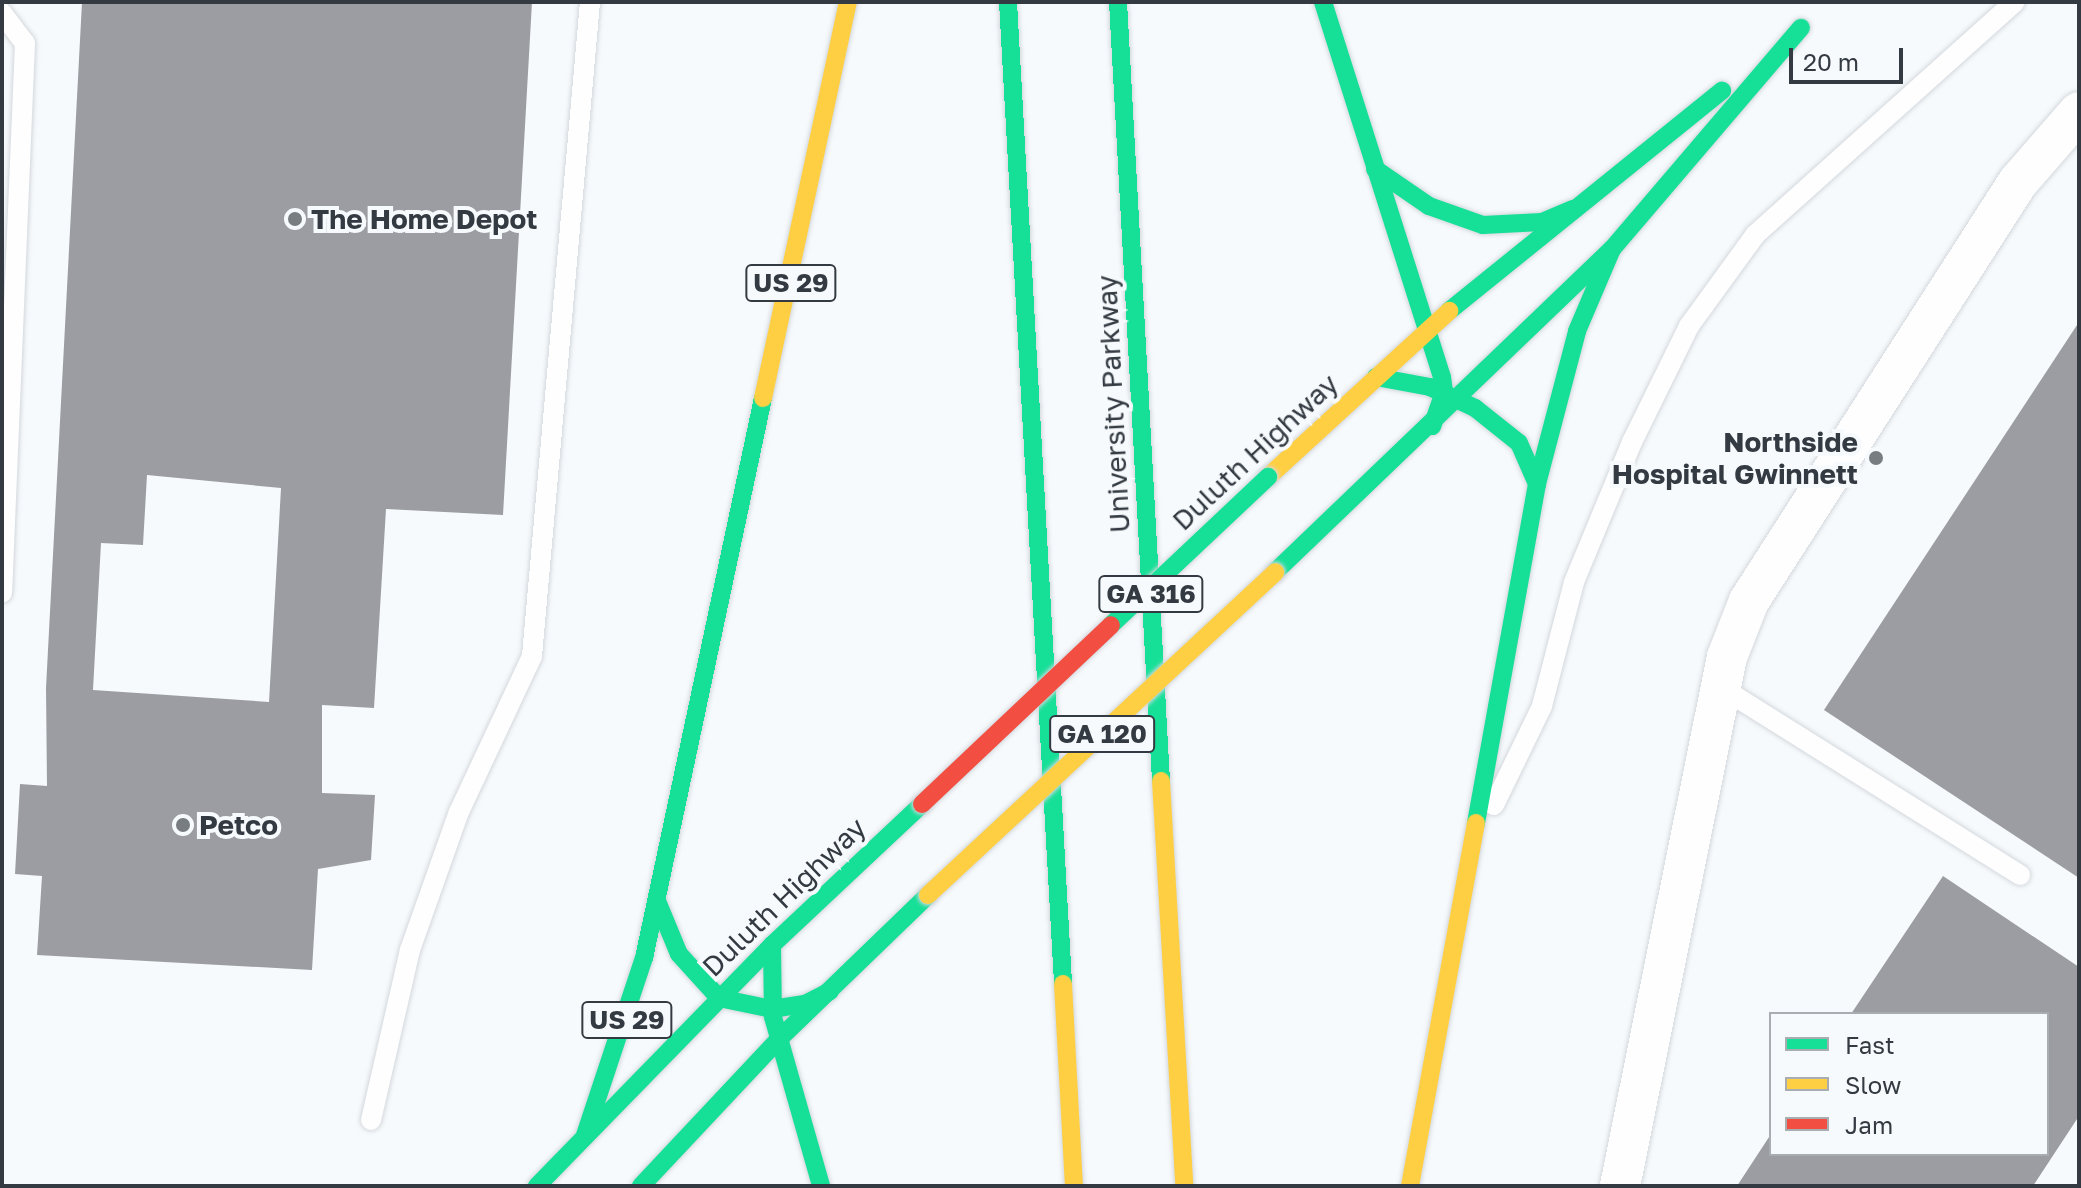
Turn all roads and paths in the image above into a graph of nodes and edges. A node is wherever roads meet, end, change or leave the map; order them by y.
1 (590, 2) edge
2 (848, 2) edge
3 (1008, 2) edge
4 (1118, 2) edge
5 (1323, 2) edge
6 (2015, 2) edge
7 (1819, 11) dead end
8 (2, 13) edge
9 (1801, 28) junction
10 (2079, 112) edge
11 (1375, 169) junction
12 (1573, 209) junction
13 (1612, 249) junction
14 (1426, 331) junction
15 (1376, 377) junction
16 (1451, 396) junction
17 (1537, 484) junction
18 (2, 593) edge
19 (1722, 688) junction
20 (1474, 845) junction
21 (2020, 875) dead end
22 (657, 901) junction
23 (772, 945) junction
24 (830, 991) junction
25 (719, 998) junction
26 (772, 1009) junction
27 (779, 1039) junction
28 (371, 1120) dead end
29 (585, 1135) junction
30 (537, 1186) edge
31 (641, 1186) edge
32 (821, 1186) edge
33 (1074, 1186) edge
34 (1184, 1186) edge
35 (1410, 1186) edge
36 (1620, 1186) edge

1 - 28 lane
2 - 22 main road, US 29
3 - 33 main road
4 - 34 main road, University Parkway / GA 316
5 - 11 main road
6 - 20 lane
7 - 9 main road, Duluth Highway
8 - 18 lane
9 - 12 main road, Duluth Highway
9 - 13 main road, Duluth Highway
10 - 19 street
11 - 12 main road
11 - 14 main road
12 - 14 main road, Duluth Highway
13 - 16 main road, Duluth Highway
13 - 17 main road
14 - 15 main road, Duluth Highway
14 - 16 main road
15 - 16 main road
15 - 23 main road, Duluth Highway / GA 120, bridge
16 - 17 main road
16 - 24 main road, GA 120, bridge
17 - 20 main road
19 - 21 lane
19 - 36 street
20 - 35 main road
22 - 25 main road
22 - 29 main road, US 29
23 - 25 main road, Duluth Highway / GA 120
23 - 26 main road
24 - 26 main road
24 - 27 main road, GA 120
25 - 26 main road
25 - 29 main road, Duluth Highway / GA 120
26 - 27 main road
27 - 31 main road, GA 120
27 - 32 main road
29 - 30 main road, Duluth Highway / GA 120

